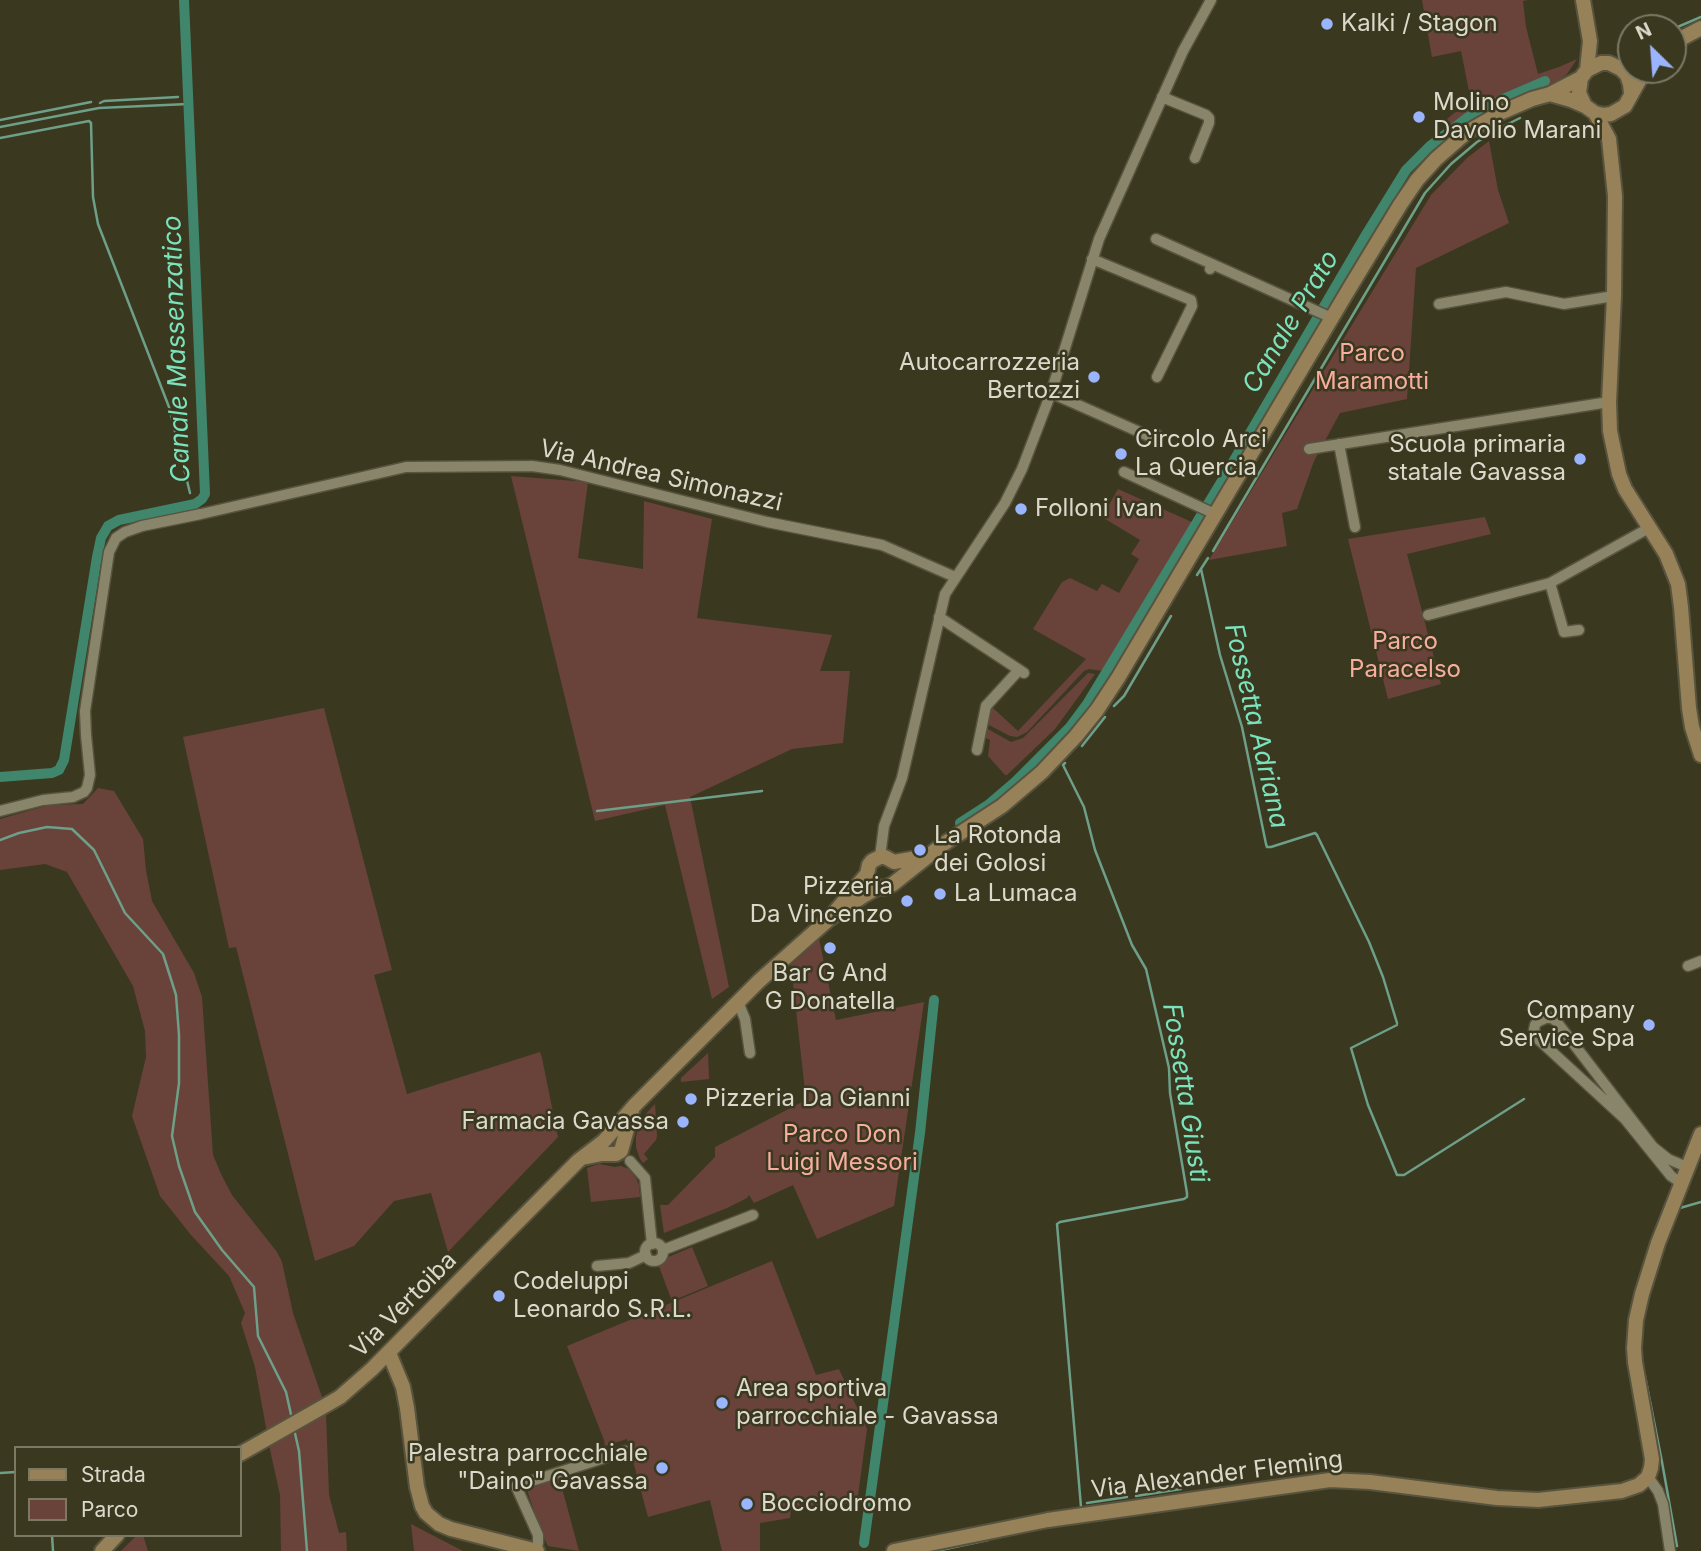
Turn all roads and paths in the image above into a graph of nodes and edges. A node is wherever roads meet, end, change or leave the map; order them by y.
1 (1211, 0) edge
2 (1583, 0) edge
3 (1589, 30) junction
4 (1617, 63) edge
5 (1617, 66) edge
6 (1584, 74) junction
7 (1630, 84) edge
8 (1636, 84) edge
9 (1631, 93) junction
10 (1550, 94) junction
11 (1162, 97) junction
12 (1590, 109) junction
13 (1619, 111) junction
14 (1609, 139) junction
15 (1195, 158) dead end
16 (1156, 239) dead end
17 (1092, 259) junction
18 (1614, 296) junction
19 (1439, 304) dead end
20 (1324, 314) junction
21 (1157, 377) dead end
22 (1051, 393) junction
23 (1609, 402) junction
24 (1157, 435) dead end
25 (1339, 444) junction
26 (1309, 449) dead end
27 (1124, 472) dead end
28 (1211, 512) junction
29 (1355, 527) dead end
30 (1649, 528) junction
31 (956, 577) junction
32 (1550, 583) junction
33 (1428, 615) dead end
34 (939, 617) junction
35 (1579, 630) dead end
36 (976, 750) dead end
37 (1701, 755) edge
38 (0, 811) edge
39 (927, 855) junction
40 (887, 860) junction
41 (867, 874) junction
42 (896, 880) junction
43 (879, 887) junction
44 (829, 919) junction
45 (1701, 961) edge
46 (1688, 966) dead end
47 (738, 1002) junction
48 (750, 1053) dead end
49 (1701, 1134) edge
50 (617, 1148) junction
51 (1688, 1167) junction
52 (1681, 1183) junction
53 (753, 1214) dead end
54 (652, 1244) junction
55 (663, 1250) junction
56 (646, 1255) junction
57 (597, 1266) dead end
58 (389, 1353) junction
59 (626, 1451) dead end
60 (242, 1453) edge
61 (1648, 1477) junction
62 (115, 1537) edge
63 (102, 1551) edge
64 (537, 1551) edge
65 (894, 1551) edge
66 (1670, 1551) edge

1 - 11 street
2 - 3 main road
3 - 4 main road
3 - 6 main road
5 - 6 main road
6 - 10 main road
6 - 12 main road
7 - 9 main road
8 - 9 main road
9 - 13 main road
10 - 12 main road
10 - 20 main road
11 - 15 street
11 - 17 street
12 - 13 main road
12 - 14 main road
13 - 14 main road
14 - 18 main road
16 - 20 street
17 - 21 street
17 - 22 street
18 - 19 street
18 - 23 main road
20 - 28 main road
22 - 24 street
22 - 31 street
23 - 25 street
23 - 30 main road
25 - 26 street
25 - 29 street
27 - 28 street
28 - 39 main road
30 - 32 street
30 - 37 main road
31 - 34 street
31 - 38 street, Via Andrea Simonazzi
32 - 33 street
32 - 35 street
34 - 36 street
34 - 40 street
39 - 40 main road
39 - 42 main road
40 - 41 main road
40 - 42 main road
41 - 43 main road
41 - 44 main road
42 - 43 main road
43 - 44 main road
44 - 47 main road
45 - 46 street
47 - 48 street
47 - 50 main road
49 - 51 main road
50 - 54 street
50 - 58 main road, Via Vertoiba
51 - 52 main road
51 - 52 street
52 - 61 main road
53 - 55 street
54 - 55 street
54 - 56 street
55 - 56 street
56 - 57 street
58 - 60 main road, Via Vertoiba
58 - 64 main road
59 - 64 street
61 - 65 main road, Via Alexander Fleming
61 - 66 street
62 - 63 main road

